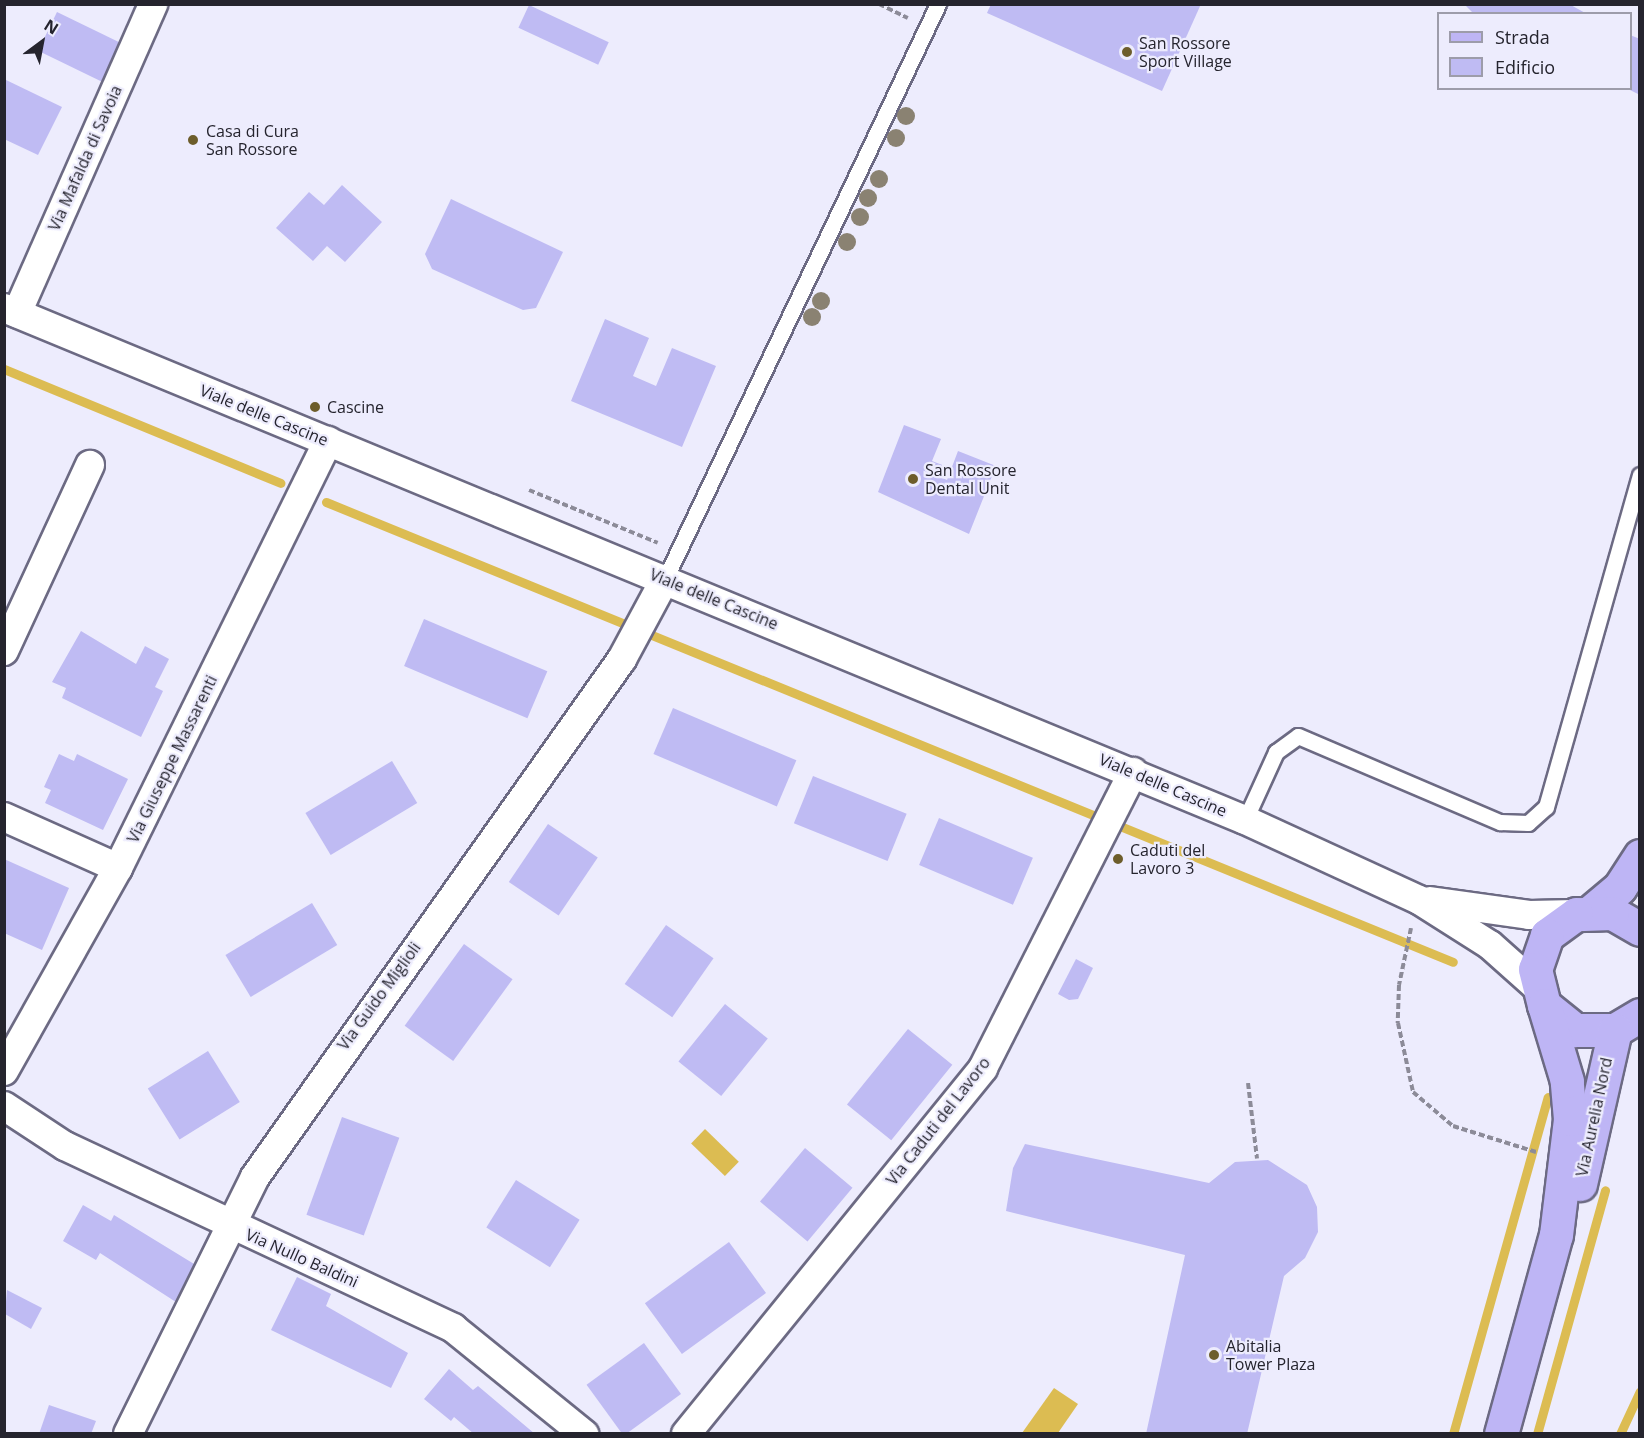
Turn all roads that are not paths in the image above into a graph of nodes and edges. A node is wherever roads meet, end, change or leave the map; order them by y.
1 (153, 4) edge
2 (938, 4) edge
3 (11, 310) edge
4 (328, 441) junction
5 (90, 465) dead end
6 (1640, 475) edge
7 (665, 579) junction
8 (4, 651) edge
9 (1133, 772) junction
10 (4, 817) edge
11 (1245, 820) junction
12 (1640, 855) edge
13 (118, 868) junction
14 (1419, 900) junction
15 (1585, 912) junction
16 (1640, 929) edge
17 (1540, 996) junction
18 (1628, 1023) edge
19 (4, 1071) edge
20 (4, 1106) edge
21 (228, 1226) junction
22 (1556, 1235) junction
23 (128, 1434) edge
24 (584, 1434) edge
25 (686, 1434) edge
26 (1501, 1434) edge

1 - 3 street, Via Mafalda di Savoia
2 - 7 lane
3 - 4 street, Viale delle Cascine
4 - 7 street, Viale delle Cascine
4 - 13 street, Via Giuseppe Massarenti
5 - 8 street
6 - 11 lane
7 - 9 street, Viale delle Cascine
7 - 21 street, Via Guido Miglioli
9 - 11 street, Viale delle Cascine
9 - 25 street, Via Caduti del Lavoro
10 - 13 street
11 - 14 street, Viale delle Cascine
12 - 15 main road
13 - 19 street, Via Giuseppe Massarenti
14 - 15 street, Viale delle Cascine
14 - 17 street, Viale delle Cascine
15 - 16 main road
15 - 17 main road
17 - 18 main road
17 - 22 main road, Via Aurelia Nord
18 - 22 main road, Via Aurelia Nord
20 - 21 street, Via Nullo Baldini
21 - 23 street, Via Guido Miglioli
21 - 24 street, Via Nullo Baldini
22 - 26 main road, Via Aurelia Nord

